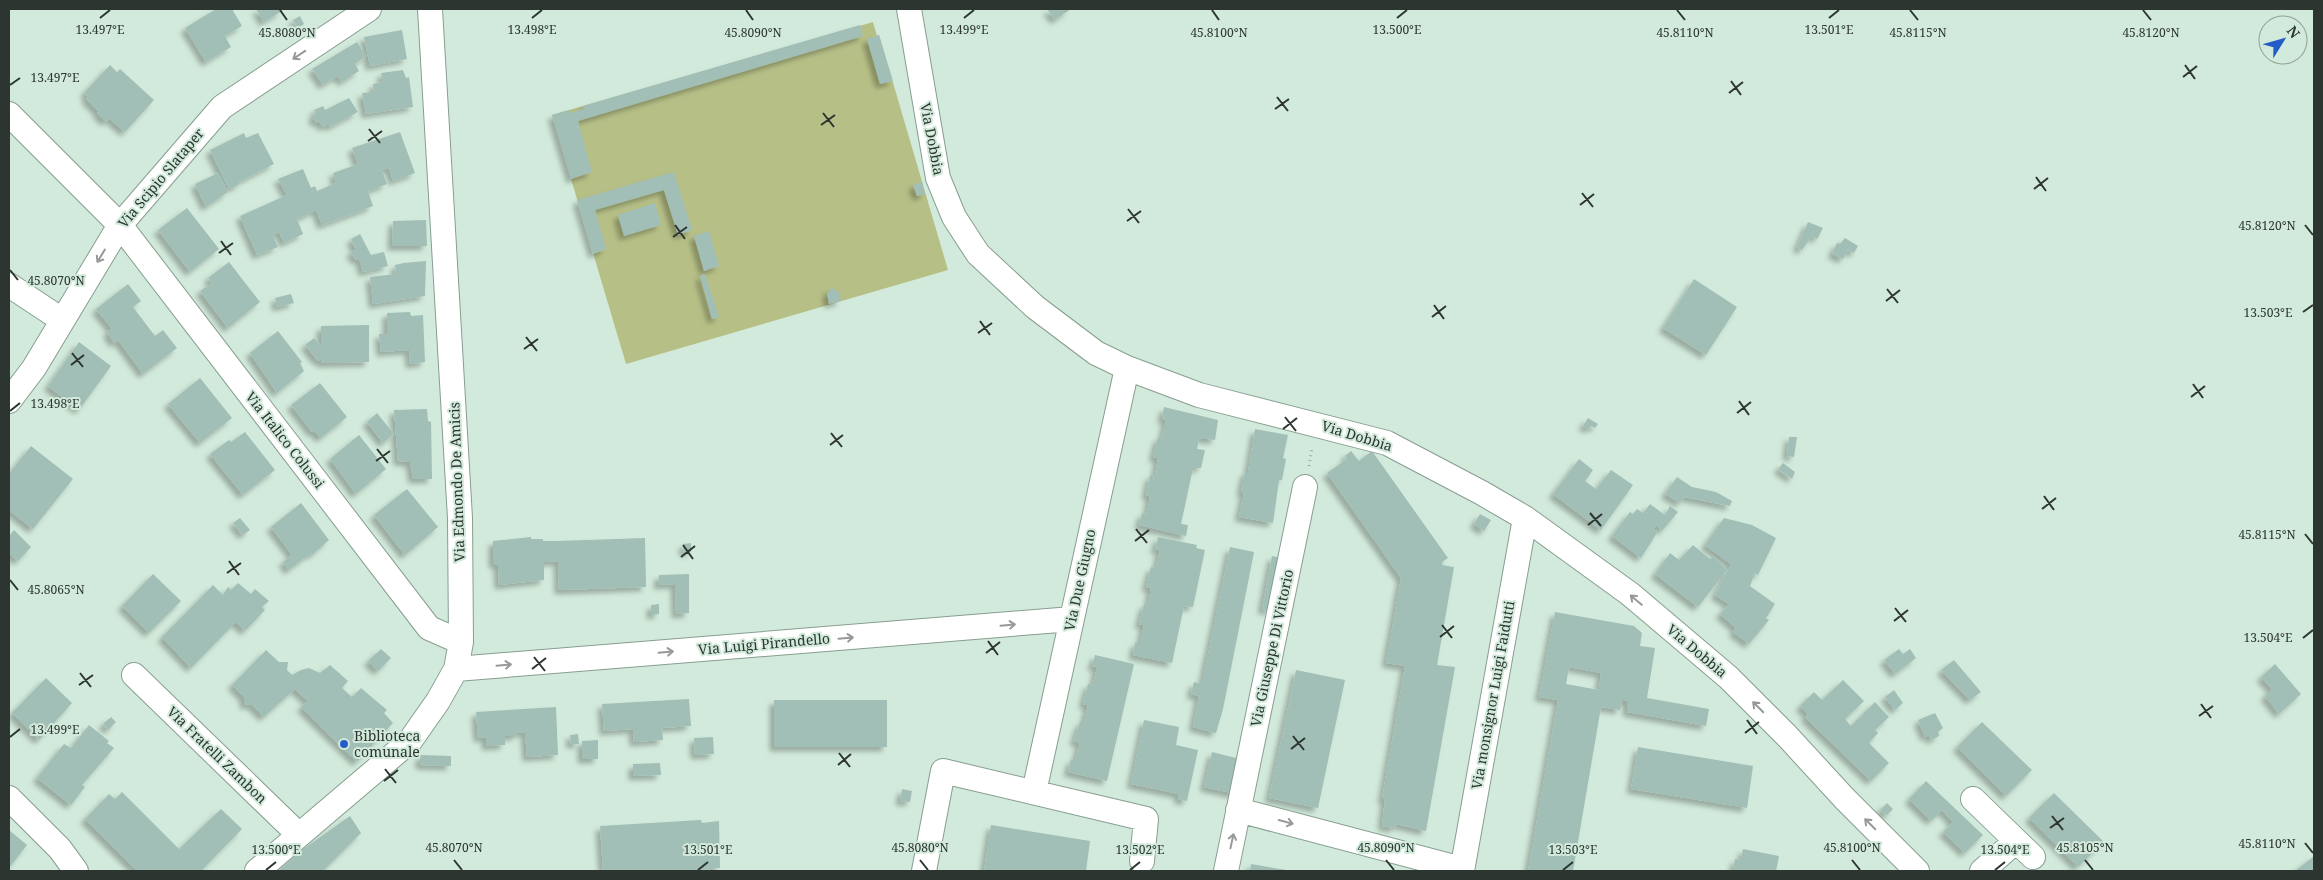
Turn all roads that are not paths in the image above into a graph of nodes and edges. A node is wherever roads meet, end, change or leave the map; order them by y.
1 (369, 9) edge
2 (430, 9) edge
3 (908, 9) edge
4 (9, 114) edge
5 (120, 225) junction
6 (9, 285) edge
7 (62, 320) junction
8 (1127, 368) junction
9 (9, 401) edge
10 (1305, 487) road end
11 (1525, 518) junction
12 (1072, 619) junction
13 (461, 642) junction
14 (456, 669) junction
15 (134, 675) dead end
16 (1034, 792) junction
17 (9, 798) edge
18 (1973, 799) dead end
19 (1238, 810) junction
20 (299, 835) junction
21 (1142, 862) dead end
22 (71, 869) edge
23 (1462, 870) edge
24 (257, 871) edge
25 (924, 871) edge
26 (1226, 871) edge
27 (1917, 871) edge
28 (1982, 871) edge

1 -> 5 street, Via Scipio Slataper
2 - 13 street, Via Edmondo De Amicis
3 - 8 street, Via Dobbia
4 - 5 street, Via Italico Colussi
5 -> 7 street, Via Scipio Slataper
5 - 13 street, Via Italico Colussi
6 - 7 street
7 - 9 street, Via Scipio Slataper
8 - 11 street, Via Dobbia
8 - 12 street, Via Due Giugno
10 - 19 street, Via Giuseppe Di Vittorio
11 - 23 street, Via monsignor Luigi Faidutti
27 -> 11 street, Via Dobbia
14 -> 12 street, Via Luigi Pirandello
12 - 16 street, Via Due Giugno
13 - 14 street, Via Edmondo De Amicis
14 - 20 street, Via Edmondo De Amicis
15 - 20 street, Via Fratelli Zambon
16 - 21 street
16 - 25 street
17 - 22 street
18 - 28 street
19 -> 23 street
26 -> 19 street, Via Giuseppe Di Vittorio
20 - 24 street, Via Edmondo De Amicis

